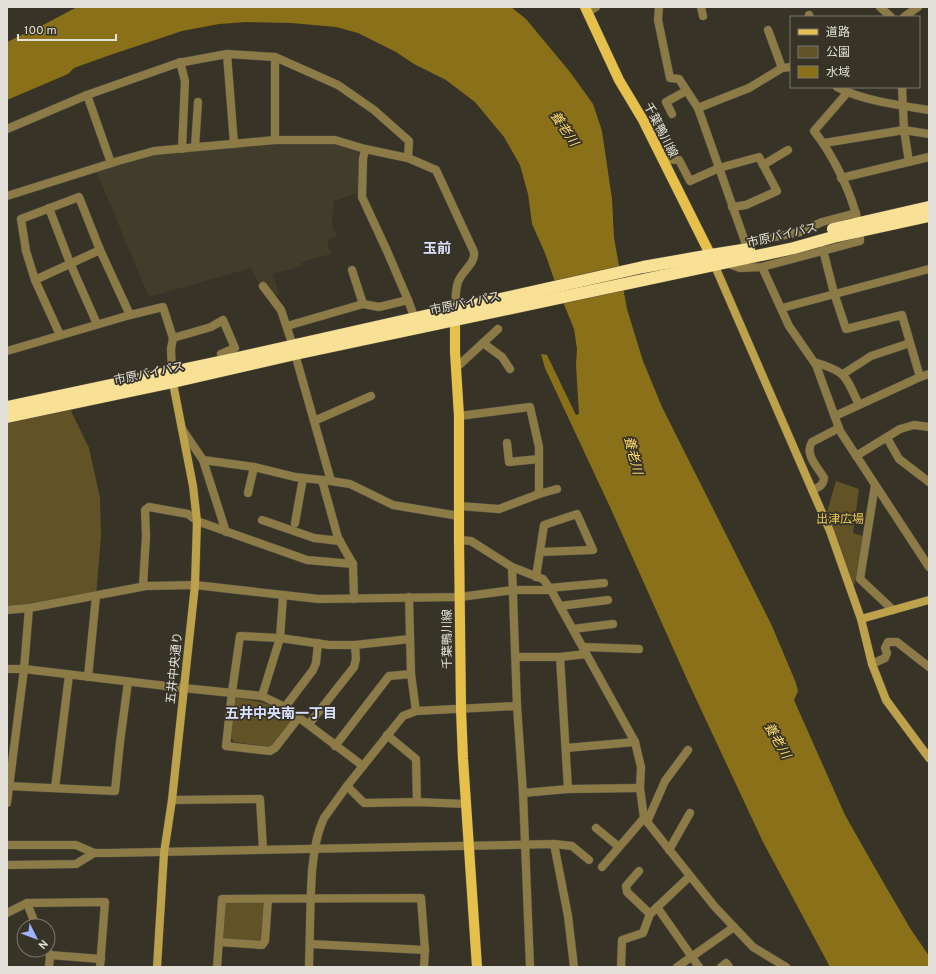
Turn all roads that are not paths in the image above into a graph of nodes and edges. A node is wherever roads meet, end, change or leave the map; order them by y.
1 (659, 7) edge
2 (701, 7) edge
3 (880, 7) edge
4 (918, 7) edge
5 (590, 9) edge
6 (703, 16) dead end
7 (889, 16) edge
8 (905, 16) edge
9 (768, 30) dead end
10 (227, 54) junction
11 (275, 57) junction
12 (180, 62) junction
13 (790, 67) edge
14 (782, 68) junction
15 (839, 88) edge
16 (902, 88) edge
17 (686, 91) junction
18 (847, 93) junction
19 (87, 95) junction
20 (198, 102) dead end
21 (903, 106) junction
22 (698, 108) junction
23 (929, 110) edge
24 (672, 114) dead end
25 (7, 129) edge
26 (904, 130) junction
27 (929, 134) edge
28 (275, 140) junction
29 (824, 143) junction
30 (234, 144) junction
31 (195, 147) junction
32 (182, 149) junction
33 (365, 149) junction
34 (788, 150) dead end
35 (929, 157) edge
36 (408, 158) junction
37 (662, 159) junction
38 (909, 162) junction
39 (111, 163) junction
40 (763, 165) junction
41 (719, 168) junction
42 (842, 178) junction
43 (7, 196) edge
44 (732, 206) junction
45 (929, 207) edge
46 (49, 208) junction
47 (929, 216) edge
48 (858, 222) junction
49 (100, 250) junction
50 (748, 250) junction
51 (823, 250) junction
52 (716, 260) junction
53 (70, 263) junction
54 (762, 267) junction
55 (929, 268) edge
56 (352, 270) dead end
57 (35, 280) junction
58 (263, 286) dead end
59 (834, 293) junction
60 (408, 300) junction
61 (363, 304) junction
62 (498, 305) junction
63 (782, 308) junction
64 (130, 315) junction
65 (455, 315) junction
66 (415, 319) junction
67 (97, 324) junction
68 (287, 326) junction
69 (498, 329) dead end
70 (60, 336) junction
71 (173, 338) junction
72 (910, 342) junction
73 (483, 343) junction
74 (294, 350) junction
75 (7, 351) edge
76 (221, 354) dead end
77 (814, 362) junction
78 (457, 367) junction
79 (510, 369) dead end
80 (843, 374) junction
81 (929, 374) edge
82 (172, 377) junction
83 (920, 377) junction
84 (371, 396) dead end
85 (859, 405) junction
86 (7, 407) edge
87 (459, 416) junction
88 (834, 416) junction
89 (7, 417) edge
90 (314, 421) junction
91 (929, 427) edge
92 (839, 428) junction
93 (182, 429) junction
94 (886, 438) junction
95 (507, 443) dead end
96 (856, 456) junction
97 (539, 459) junction
98 (204, 460) junction
99 (254, 467) junction
100 (303, 478) junction
101 (322, 480) junction
102 (331, 481) junction
103 (929, 482) edge
104 (875, 485) junction
105 (557, 489) dead end
106 (812, 490) junction
107 (248, 493) dead end
108 (539, 494) junction
109 (459, 506) junction
110 (459, 516) junction
111 (262, 520) dead end
112 (196, 521) junction
113 (295, 523) dead end
114 (226, 532) junction
115 (459, 540) junction
116 (340, 541) junction
117 (540, 552) junction
118 (926, 555) edge
119 (353, 564) junction
120 (512, 567) junction
121 (929, 567) edge
122 (536, 576) junction
123 (604, 583) dead end
124 (195, 585) junction
125 (143, 586) junction
126 (550, 589) junction
127 (513, 590) junction
128 (96, 596) junction
129 (284, 596) junction
130 (409, 597) junction
131 (460, 597) junction
132 (354, 599) junction
133 (608, 600) dead end
134 (929, 600) edge
135 (560, 606) junction
136 (29, 608) junction
137 (7, 610) edge
138 (893, 610) junction
139 (861, 619) junction
140 (612, 624) dead end
141 (573, 629) junction
142 (280, 638) junction
143 (410, 639) junction
144 (318, 643) junction
145 (355, 645) junction
146 (584, 650) junction
147 (639, 650) dead end
148 (516, 657) junction
149 (560, 657) junction
150 (872, 664) junction
151 (929, 667) edge
152 (7, 668) edge
153 (24, 669) junction
154 (411, 674) junction
155 (69, 675) junction
156 (88, 677) junction
157 (128, 682) junction
158 (184, 688) junction
159 (232, 692) junction
160 (262, 696) junction
161 (517, 706) junction
162 (285, 707) junction
163 (461, 709) junction
164 (416, 711) junction
165 (299, 717) junction
166 (309, 724) junction
167 (387, 736) junction
168 (635, 742) junction
169 (336, 746) junction
170 (566, 748) junction
171 (688, 750) dead end
172 (929, 758) edge
173 (363, 766) junction
174 (8, 786) edge
175 (347, 786) junction
176 (55, 788) junction
177 (640, 788) junction
178 (568, 790) junction
179 (523, 793) junction
180 (172, 800) junction
181 (416, 802) junction
182 (7, 803) edge
183 (466, 804) junction
184 (690, 814) dead end
185 (646, 820) junction
186 (596, 828) dead end
187 (525, 844) junction
188 (554, 844) junction
189 (7, 845) edge
190 (470, 846) junction
191 (619, 847) junction
192 (314, 848) junction
193 (263, 849) junction
194 (669, 850) junction
195 (94, 853) junction
196 (164, 853) junction
197 (589, 860) dead end
198 (7, 865) edge
199 (602, 867) dead end
200 (639, 871) dead end
201 (690, 876) junction
202 (268, 899) junction
203 (310, 899) junction
204 (27, 903) junction
205 (657, 907) junction
206 (7, 912) edge
207 (650, 914) junction
208 (33, 918) edge
209 (734, 927) junction
210 (219, 942) junction
211 (310, 944) junction
212 (425, 950) junction
213 (56, 954) edge
214 (691, 956) junction
215 (100, 963) edge
216 (677, 966) edge
217 (157, 967) edge
218 (217, 967) edge
219 (309, 967) edge
220 (424, 967) edge
221 (477, 967) edge
222 (530, 967) edge
223 (574, 967) edge
224 (621, 967) edge
225 (699, 967) edge
226 (721, 967) edge
227 (730, 967) edge
228 (786, 967) edge

1 - 17 street
2 - 6 street
3 - 7 street
4 - 8 street
5 - 37 main road, 千葉鴨川線
9 - 14 street
10 - 11 street
10 - 12 street
10 - 30 street
11 - 28 street
11 - 36 street
12 - 19 street
12 - 32 street
13 - 14 street
14 - 22 street
15 - 18 street
16 - 21 street
17 - 22 street
17 - 24 street
18 - 21 street
18 - 29 street
19 - 25 street
19 - 39 street
20 - 31 street
21 - 23 street
21 - 26 street
22 - 41 street
26 - 27 street
26 - 29 street
26 - 38 street
28 - 30 street
28 - 33 street
29 - 42 street
30 - 31 street
31 - 32 street
32 - 39 street
33 - 36 street
33 - 60 street
34 - 40 street
35 - 38 street
36 - 65 street
37 - 41 street
37 - 52 main road, 千葉鴨川線
38 - 42 street
39 - 43 street
40 - 41 street
40 - 44 street
41 - 44 street
42 - 48 street
44 - 50 street
45 - 48 highway, 市原バイパス
46 - 49 street
46 - 53 street
46 - 57 street
47 - 48 highway, 市原バイパス
48 - 50 highway, 市原バイパス
48 - 50 street
48 - 51 street
49 - 53 street
49 - 64 street
50 - 52 highway, 市原バイパス
51 - 54 street
51 - 59 street
52 - 54 street
52 - 62 highway, 市原バイパス
52 - 62 highway, 市原バイパス
52 - 106 street
53 - 57 street
53 - 67 street
54 - 63 street
55 - 59 street
56 - 61 street
57 - 70 street
58 - 68 street
59 - 63 street
59 - 72 street
60 - 61 street
60 - 66 street
61 - 68 street
62 - 65 highway, 市原バイパス
63 - 77 street
64 - 67 street
64 - 71 street
65 - 66 highway, 市原バイパス
65 - 74 highway, 市原バイパス
65 - 78 main road, 千葉鴨川線
66 - 74 highway, 市原バイパス
67 - 70 street
68 - 74 street
69 - 73 street
70 - 75 street
71 - 76 street
71 - 82 street
72 - 80 street
72 - 83 street
73 - 78 street
73 - 79 street
74 - 82 highway, 市原バイパス
74 - 90 street
77 - 80 street
77 - 88 street
78 - 87 main road, 千葉鴨川線
80 - 85 street
81 - 83 street
82 - 86 highway, 市原バイパス
82 - 89 highway, 市原バイパス
82 - 93 street, 五井中央通り
83 - 85 street
84 - 90 street
85 - 88 street
87 - 97 street
87 - 109 main road, 千葉鴨川線
88 - 92 street
90 - 102 street
91 - 94 street
92 - 96 street
92 - 106 street
93 - 98 street
93 - 112 street, 五井中央通り
94 - 96 street
94 - 103 street
95 - 97 street
96 - 104 street
97 - 108 street
98 - 99 street
98 - 114 street
99 - 100 street
99 - 107 street
100 - 101 street
100 - 113 street
101 - 102 street
101 - 116 street
102 - 110 street
104 - 118 street
104 - 138 street
105 - 108 street
106 - 139 street
108 - 109 street
109 - 110 main road, 千葉鴨川線
110 - 115 main road, 千葉鴨川線
111 - 116 street
112 - 114 street
112 - 124 street, 五井中央通り
112 - 125 street
114 - 119 street
115 - 120 street
115 - 131 main road, 千葉鴨川線
116 - 119 street
117 - 117 street
117 - 122 street
118 - 121 street
119 - 132 street
120 - 122 street
120 - 127 street
122 - 126 street
123 - 126 street
124 - 125 street
124 - 129 street
124 - 158 street, 五井中央通り
125 - 128 street
126 - 127 street
126 - 135 street
127 - 131 street
127 - 148 street
128 - 136 street
128 - 156 street
129 - 132 street
129 - 142 street
130 - 131 street
130 - 132 street
130 - 143 street
131 - 163 main road, 千葉鴨川線
133 - 135 street
134 - 138 street
135 - 141 street
136 - 137 street
136 - 153 street
138 - 139 street
139 - 150 street
140 - 141 street
141 - 146 street
142 - 144 street
142 - 159 street
142 - 160 street
143 - 145 street
143 - 154 street
144 - 145 street
144 - 162 street
145 - 166 street
146 - 147 street
146 - 149 street
146 - 168 street
148 - 149 street
148 - 161 street
149 - 170 street
150 - 151 street
150 - 172 street
152 - 153 street
153 - 155 street
153 - 174 street
154 - 164 street
154 - 169 street
155 - 156 street
155 - 176 street
156 - 157 street
157 - 158 street
157 - 176 street
158 - 159 street
158 - 180 street, 五井中央通り
159 - 160 street
159 - 165 street
160 - 162 street
161 - 163 street
161 - 179 street
162 - 165 street
163 - 164 street
163 - 183 main road, 千葉鴨川線
164 - 167 street
165 - 166 street
166 - 169 street
167 - 173 street
167 - 181 street
168 - 170 street
168 - 177 street
169 - 173 street
170 - 178 street
171 - 185 street
173 - 175 street
174 - 176 street
174 - 182 street
175 - 181 street
175 - 192 street
177 - 178 street
177 - 185 street
178 - 179 street
179 - 187 street
180 - 193 street
180 - 196 street, 五井中央通り
181 - 183 street
183 - 190 main road, 千葉鴨川線
184 - 194 street
185 - 191 street
185 - 194 street
186 - 191 street
187 - 188 street
187 - 190 street
187 - 222 street
188 - 197 street
188 - 223 street
189 - 195 street
190 - 192 street
190 - 221 main road, 千葉鴨川線
191 - 199 street
192 - 193 street
192 - 203 street
193 - 196 street
194 - 201 street
195 - 196 street
195 - 198 street
196 - 217 street, 五井中央通り
200 - 207 street
201 - 205 street
201 - 209 street
202 - 203 street
202 - 210 street
202 - 210 street
203 - 211 street
203 - 212 street
204 - 206 street
204 - 208 street
204 - 215 street
205 - 207 street
205 - 214 street
207 - 224 street
209 - 214 street
209 - 228 street
210 - 218 street
211 - 212 street
211 - 219 street
212 - 220 street
213 - 215 street
214 - 216 street
214 - 225 street
226 - 227 street

